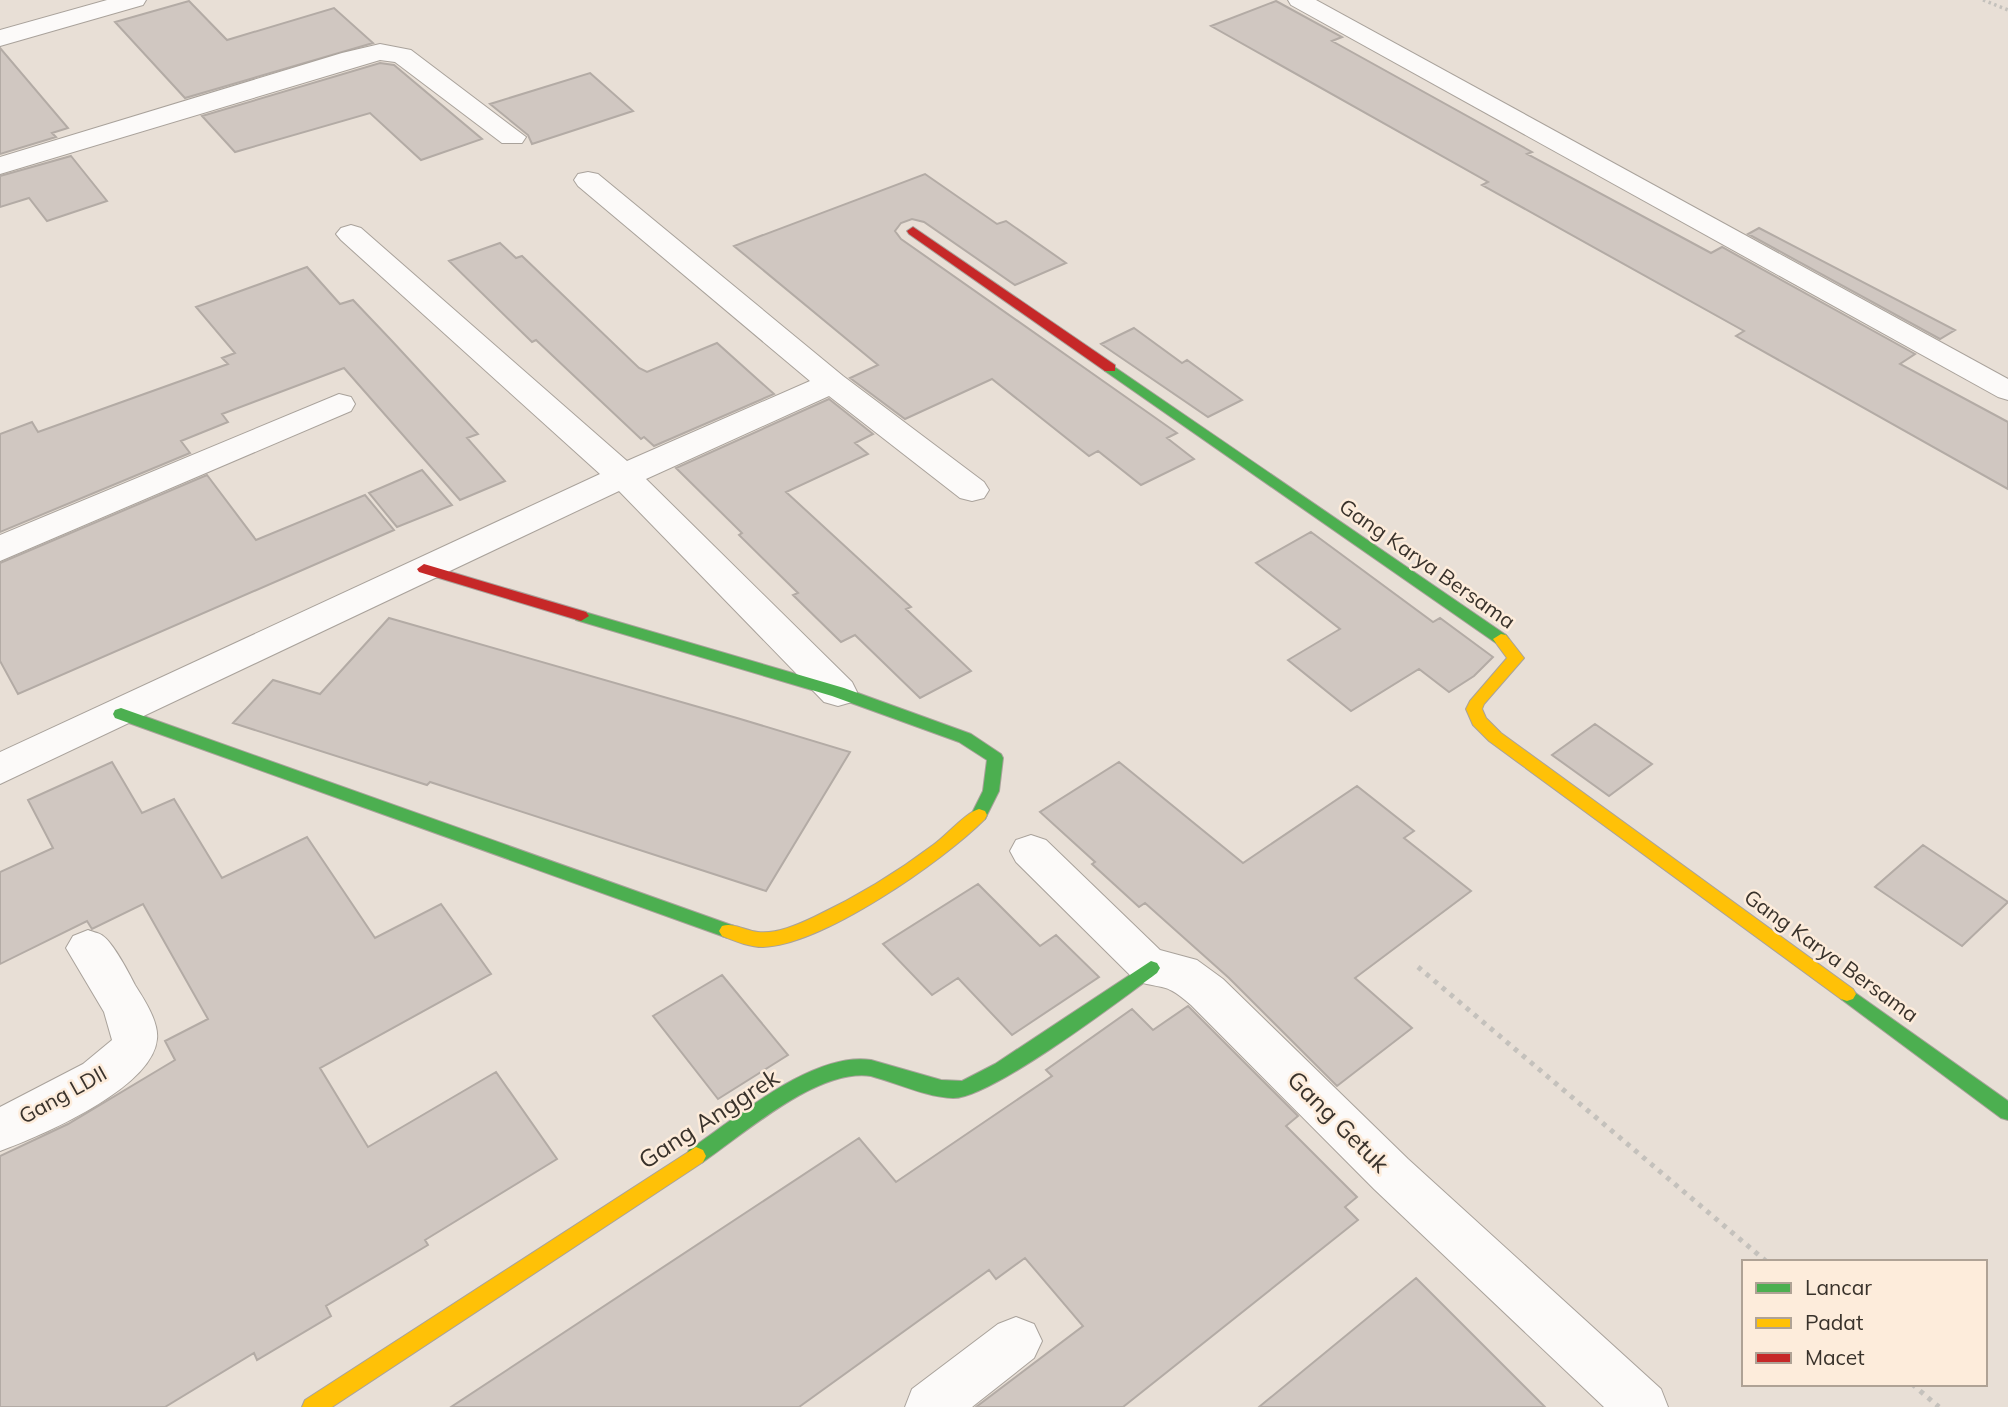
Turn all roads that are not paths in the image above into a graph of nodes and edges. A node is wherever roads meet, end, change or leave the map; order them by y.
1 (134, 0) edge
2 (1299, 0) edge
3 (0, 38) edge
4 (512, 138) dead end
5 (0, 166) edge
6 (589, 180) dead end
7 (913, 231) dead end
8 (351, 234) dead end
9 (832, 383) junction
10 (2008, 391) edge
11 (339, 404) dead end
12 (623, 476) junction
13 (972, 490) dead end
14 (0, 549) edge
15 (424, 569) junction
16 (838, 692) junction
17 (121, 714) junction
18 (0, 769) edge
19 (1031, 851) dead end
20 (89, 948) dead end
21 (1151, 968) junction
22 (2008, 1112) edge
23 (0, 1130) edge
24 (1016, 1341) dead end
25 (313, 1407) edge
26 (931, 1407) edge
27 (1642, 1407) edge

1 - 3 street
2 - 10 lane
4 - 5 street
6 - 9 street
7 - 22 street, Gang Karya Bersama
8 - 12 street
9 - 12 street
9 - 13 street
11 - 14 street
12 - 15 street
12 - 16 street
15 - 16 street
15 - 17 street
16 - 17 street
17 - 18 street
19 - 21 street
20 - 23 street, Gang LDII
21 - 25 street, Gang Anggrek
21 - 27 street, Gang Getuk
24 - 26 street

